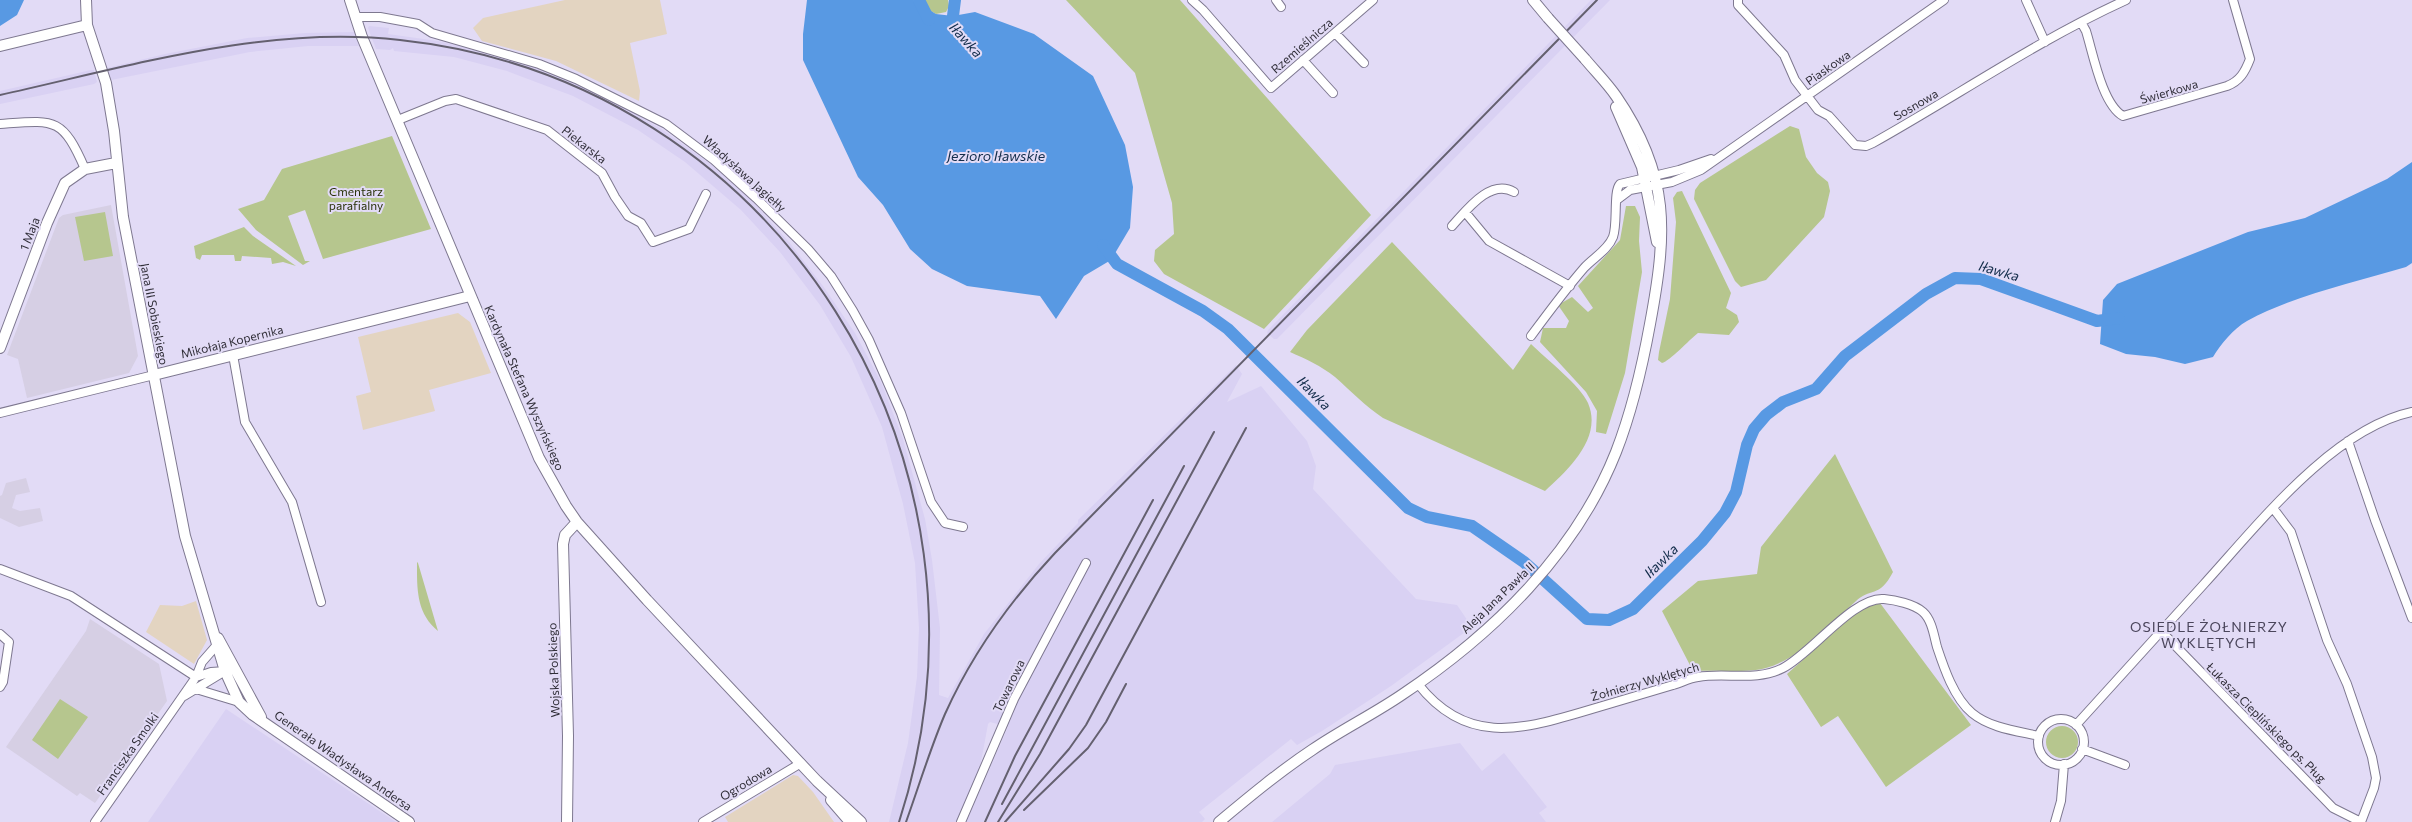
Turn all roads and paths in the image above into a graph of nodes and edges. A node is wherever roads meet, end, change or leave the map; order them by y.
1 (86, 0) edge
2 (350, 0) edge
3 (1192, 0) edge
4 (1276, 0) edge
5 (1373, 0) edge
6 (1533, 0) edge
7 (1738, 0) edge
8 (1944, 0) edge
9 (2026, 0) edge
10 (2126, 0) edge
11 (2233, 0) edge
12 (1281, 7) dead end
13 (355, 17) junction
14 (2081, 22) junction
15 (87, 25) junction
16 (1335, 33) junction
17 (2045, 42) junction
18 (0, 46) edge
19 (1303, 60) junction
20 (1364, 63) dead end
21 (1333, 93) dead end
22 (1807, 96) junction
23 (398, 120) junction
24 (0, 124) edge
25 (116, 163) junction
26 (85, 169) junction
27 (1651, 181) junction
28 (1514, 192) dead end
29 (706, 194) dead end
30 (1465, 212) junction
31 (1452, 226) dead end
32 (1570, 286) junction
33 (470, 296) junction
34 (1530, 336) dead end
35 (0, 348) edge
36 (233, 355) junction
37 (154, 375) junction
38 (2412, 412) edge
39 (0, 413) edge
40 (2348, 441) junction
41 (2273, 508) junction
42 (577, 522) junction
43 (963, 527) dead end
44 (1086, 563) dead end
45 (0, 569) edge
46 (321, 602) dead end
47 (2412, 618) edge
48 (213, 631) junction
49 (2161, 632) junction
50 (0, 634) edge
51 (216, 646) junction
52 (229, 670) junction
53 (196, 677) junction
54 (1418, 684) junction
55 (0, 687) edge
56 (196, 689) junction
57 (181, 698) junction
58 (239, 702) junction
59 (263, 720) junction
60 (2076, 725) junction
61 (2039, 736) junction
62 (2082, 750) junction
63 (800, 763) junction
64 (2064, 764) junction
65 (2125, 765) dead end
66 (817, 781) junction
67 (95, 822) edge
68 (408, 822) edge
69 (567, 822) edge
70 (703, 822) edge
71 (850, 822) edge
72 (861, 822) edge
73 (961, 822) edge
74 (1219, 822) edge
75 (2054, 822) edge
76 (2361, 822) edge

1 - 15 street, Jana III Sobieskiego
2 - 13 street, Kardynała Stefana Wyszyńskiego
3 - 19 street, Rzemieślnicza
4 - 12 street
5 - 16 street, Rzemieślnicza
6 - 27 street, Aleja Jana Pawła II, bridge
7 - 22 street, Sosnowa
8 - 22 street, Piaskowa
9 - 17 street
10 - 14 street, Sosnowa
11 - 14 street, Świerkowa
13 - 23 street, Kardynała Stefana Wyszyńskiego
13 - 43 street, Władysława Jagiełły
14 - 17 street, Sosnowa
15 - 18 street
15 - 25 street, Jana III Sobieskiego
16 - 19 street, Rzemieślnicza
16 - 20 street
17 - 22 street, Sosnowa
19 - 21 street
22 - 27 street, Piaskowa
23 - 29 street, Piekarska
23 - 33 street, Kardynała Stefana Wyszyńskiego
24 - 26 street
25 - 26 street, 1 Maja
25 - 37 street, Jana III Sobieskiego
26 - 35 street, 1 Maja
27 - 32 street, Piaskowa
27 - 54 street, Aleja Jana Pawła II
28 - 30 street
30 - 31 street
30 - 32 street
32 - 34 street
33 - 36 street, Mikołaja Kopernika
33 - 42 street, Kardynała Stefana Wyszyńskiego
36 - 37 street, Mikołaja Kopernika
36 - 46 street
37 - 39 street, Mikołaja Kopernika
37 - 48 street, Jana III Sobieskiego
38 - 40 street
40 - 41 street
40 - 47 street
41 - 49 street
41 - 76 street
42 - 63 street, Kardynała Stefana Wyszyńskiego
42 - 69 street, Wojska Polskiego
44 - 73 street, Towarowa
45 - 53 street
48 - 51 street, Jana III Sobieskiego
48 - 52 street, Jana III Sobieskiego
49 - 60 street
49 - 76 street, Łukasza Cieplińskiego ps. Pług
50 - 55 street
51 - 52 street, Jana III Sobieskiego
51 - 53 street, Franciszka Smolki
52 - 53 street
52 - 56 street, Franciszka Smolki
52 - 58 street, Generała Władysława Andersa
52 - 59 street, Generała Władysława Andersa
53 - 57 street, Franciszka Smolki
54 - 61 street, Żołnierzy Wyklętych
54 - 74 street, Aleja Jana Pawła II
56 - 57 street, Franciszka Smolki
56 - 58 street
57 - 67 street, Franciszka Smolki
58 - 59 street, Generała Władysława Andersa
59 - 68 street, Generała Władysława Andersa
60 - 61 street
60 - 62 street
61 - 64 street
62 - 64 street
62 - 65 street
63 - 66 street, Kardynała Stefana Wyszyńskiego
63 - 70 street, Ogrodowa
64 - 75 street
66 - 71 street, Kardynała Stefana Wyszyńskiego
66 - 72 street, Kardynała Stefana Wyszyńskiego

